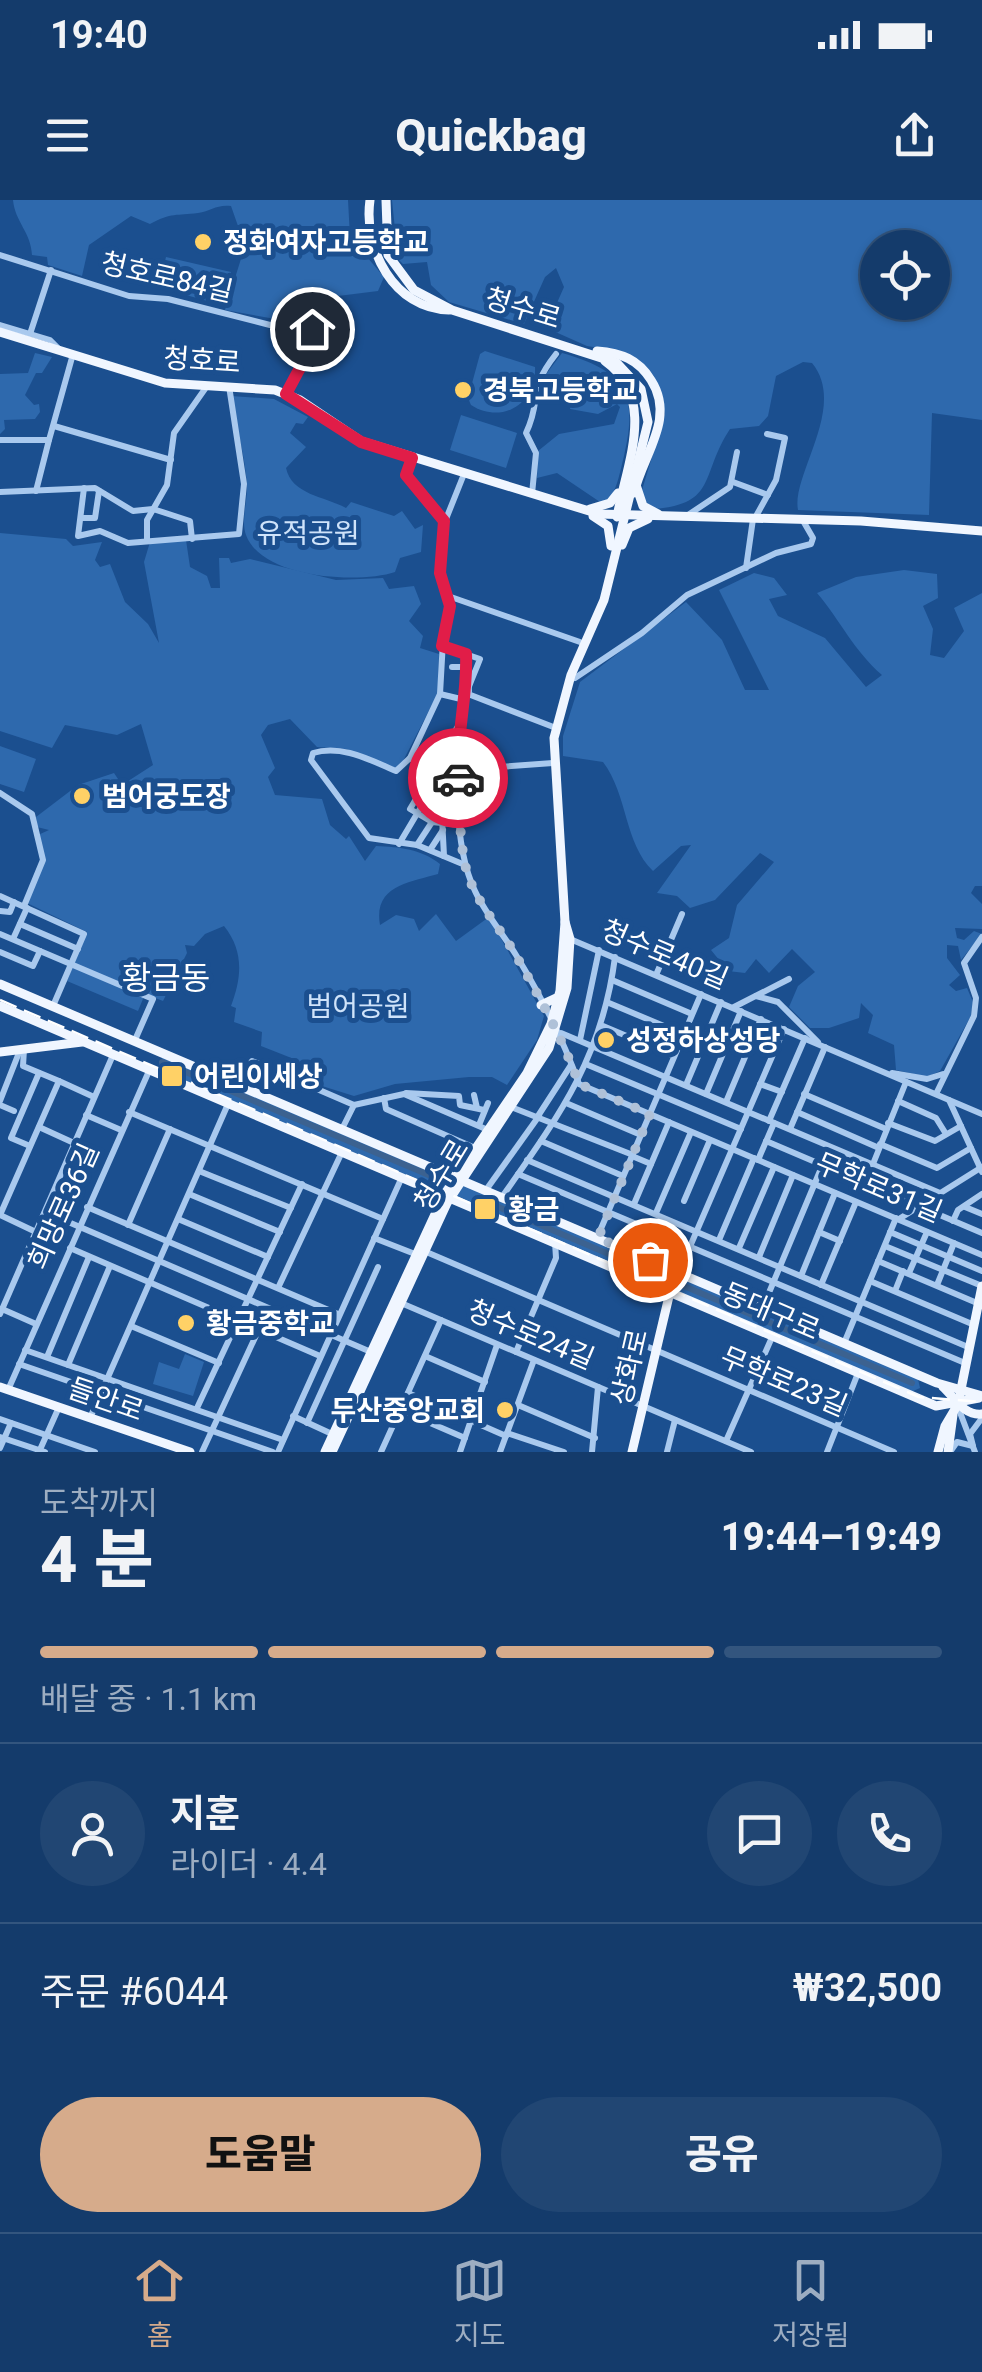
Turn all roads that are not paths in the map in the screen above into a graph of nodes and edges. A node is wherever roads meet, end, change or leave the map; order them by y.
1 (370, 200) edge
2 (386, 200) edge
3 (0, 254) edge
4 (51, 270) junction
5 (452, 310) junction
6 (0, 329) edge
7 (30, 334) junction
8 (60, 350) junction
9 (73, 354) junction
10 (556, 354) dead end
11 (207, 386) junction
12 (230, 386) junction
13 (286, 394) junction
14 (54, 426) junction
15 (767, 434) dead end
16 (0, 440) edge
17 (50, 440) junction
18 (737, 452) dead end
19 (412, 458) junction
20 (170, 460) junction
21 (464, 474) junction
22 (733, 482) junction
23 (628, 485) junction
24 (84, 488) junction
25 (36, 491) junction
26 (99, 491) junction
27 (0, 492) edge
28 (768, 495) junction
29 (532, 496) junction
30 (153, 509) junction
31 (581, 510) junction
32 (622, 516) junction
33 (81, 518) junction
34 (665, 518) junction
35 (682, 518) junction
36 (754, 519) junction
37 (802, 519) junction
38 (444, 521) junction
39 (982, 531) edge
40 (192, 538) junction
41 (147, 541) junction
42 (616, 549) junction
43 (746, 568) junction
44 (448, 596) junction
45 (580, 642) junction
46 (442, 646) junction
47 (466, 654) junction
48 (452, 667) dead end
49 (467, 667) junction
50 (575, 678) junction
51 (440, 694) junction
52 (468, 695) junction
53 (558, 716) junction
54 (462, 720) junction
55 (556, 728) junction
56 (410, 758) junction
57 (553, 762) junction
58 (424, 766) junction
59 (457, 771) junction
60 (432, 772) junction
61 (426, 790) junction
62 (0, 793) edge
63 (417, 813) junction
64 (432, 822) junction
65 (461, 824) junction
66 (444, 826) junction
67 (399, 844) junction
68 (417, 845) junction
69 (430, 850) junction
70 (444, 856) junction
71 (465, 865) junction
72 (0, 896) edge
73 (14, 902) junction
74 (26, 907) junction
75 (0, 911) edge
76 (10, 912) junction
77 (682, 914) dead end
78 (565, 922) junction
79 (21, 923) junction
80 (0, 934) edge
81 (982, 937) edge
82 (13, 939) junction
83 (570, 939) junction
84 (78, 950) junction
85 (599, 950) junction
86 (40, 951) junction
87 (0, 952) edge
88 (615, 957) junction
89 (71, 964) junction
90 (656, 975) junction
91 (789, 979) dead end
92 (612, 980) junction
93 (0, 984) edge
94 (560, 991) junction
95 (701, 994) junction
96 (765, 994) junction
97 (721, 1002) junction
98 (609, 1003) junction
99 (541, 1005) junction
100 (0, 1006) edge
101 (53, 1006) junction
102 (737, 1009) junction
103 (66, 1012) junction
104 (692, 1014) junction
105 (978, 1018) edge
106 (762, 1019) junction
107 (603, 1026) junction
108 (104, 1028) junction
109 (784, 1028) junction
110 (556, 1029) junction
111 (61, 1032) junction
112 (683, 1034) junction
113 (806, 1038) junction
114 (580, 1040) junction
115 (84, 1042) junction
116 (138, 1042) junction
117 (729, 1042) junction
118 (55, 1045) junction
119 (822, 1045) junction
120 (596, 1047) junction
121 (22, 1049) junction
122 (748, 1050) junction
123 (159, 1051) junction
124 (0, 1052) edge
125 (113, 1055) junction
126 (674, 1056) junction
127 (572, 1064) junction
128 (588, 1065) junction
129 (137, 1066) junction
130 (149, 1071) junction
131 (39, 1073) junction
132 (945, 1074) junction
133 (666, 1077) junction
134 (906, 1079) junction
135 (59, 1081) junction
136 (579, 1084) junction
137 (760, 1084) junction
138 (239, 1085) junction
139 (686, 1085) junction
140 (782, 1092) junction
141 (404, 1094) junction
142 (706, 1094) junction
143 (804, 1094) junction
144 (936, 1094) junction
145 (474, 1095) dead end
146 (658, 1095) junction
147 (94, 1096) junction
148 (384, 1098) junction
149 (948, 1099) junction
150 (898, 1101) junction
151 (726, 1102) junction
152 (0, 1103) edge
153 (566, 1103) junction
154 (228, 1104) junction
155 (354, 1105) junction
156 (463, 1106) junction
157 (512, 1106) junction
158 (483, 1107) junction
159 (14, 1111) dead end
160 (129, 1112) junction
161 (748, 1112) junction
162 (797, 1112) junction
163 (650, 1114) junction
164 (982, 1114) edge
165 (86, 1115) junction
166 (458, 1116) junction
167 (538, 1116) junction
168 (554, 1121) junction
169 (669, 1122) junction
170 (771, 1122) junction
171 (887, 1126) junction
172 (961, 1126) junction
173 (39, 1127) junction
174 (483, 1128) junction
175 (170, 1129) junction
176 (342, 1129) junction
177 (121, 1130) junction
178 (741, 1130) junction
179 (790, 1130) junction
180 (691, 1131) junction
181 (946, 1134) junction
182 (641, 1136) junction
183 (710, 1140) junction
184 (540, 1141) junction
185 (766, 1141) junction
186 (74, 1142) junction
187 (210, 1145) junction
188 (30, 1146) junction
189 (880, 1146) junction
190 (830, 1147) junction
191 (476, 1148) junction
192 (971, 1148) junction
193 (732, 1149) junction
194 (342, 1152) junction
195 (632, 1155) junction
196 (756, 1159) junction
197 (528, 1160) junction
198 (652, 1164) junction
199 (823, 1165) junction
200 (872, 1165) junction
201 (467, 1166) junction
202 (774, 1166) junction
203 (434, 1168) junction
204 (981, 1169) edge
205 (199, 1171) junction
206 (518, 1174) junction
207 (794, 1175) junction
208 (624, 1176) junction
209 (402, 1178) junction
210 (458, 1178) junction
211 (302, 1184) junction
212 (815, 1184) junction
213 (475, 1186) junction
214 (425, 1187) junction
215 (486, 1190) junction
216 (321, 1192) junction
217 (836, 1193) junction
218 (940, 1193) junction
219 (189, 1194) junction
220 (982, 1194) edge
221 (447, 1196) junction
222 (615, 1196) junction
223 (502, 1197) junction
224 (684, 1201) dead end
225 (856, 1202) junction
226 (634, 1204) junction
227 (918, 1206) junction
228 (963, 1206) junction
229 (88, 1207) junction
230 (291, 1208) junction
231 (475, 1208) junction
232 (608, 1211) junction
233 (45, 1212) junction
234 (439, 1212) junction
235 (656, 1213) junction
236 (982, 1214) edge
237 (0, 1215) edge
238 (178, 1219) junction
239 (383, 1219) junction
240 (897, 1219) junction
241 (954, 1221) junction
242 (128, 1225) junction
243 (78, 1228) junction
244 (697, 1230) junction
245 (36, 1232) junction
246 (280, 1232) junction
247 (819, 1232) junction
248 (890, 1232) junction
249 (926, 1232) junction
250 (982, 1233) edge
251 (374, 1238) junction
252 (598, 1238) junction
253 (719, 1240) junction
254 (554, 1241) junction
255 (840, 1241) junction
256 (168, 1242) junction
257 (954, 1244) junction
258 (690, 1246) junction
259 (884, 1246) junction
260 (921, 1246) junction
261 (70, 1248) junction
262 (738, 1248) junction
263 (574, 1250) junction
264 (420, 1252) junction
265 (982, 1255) edge
266 (90, 1257) junction
267 (268, 1257) junction
268 (759, 1257) junction
269 (948, 1257) junction
270 (556, 1258) junction
271 (915, 1259) junction
272 (878, 1261) junction
273 (160, 1262) junction
274 (110, 1266) junction
275 (378, 1267) dead end
276 (780, 1267) junction
277 (943, 1270) junction
278 (982, 1271) edge
279 (679, 1272) junction
280 (906, 1272) junction
281 (800, 1276) junction
282 (258, 1280) junction
283 (870, 1280) junction
284 (773, 1282) junction
285 (150, 1284) junction
286 (821, 1285) junction
287 (937, 1285) junction
288 (982, 1286) edge
289 (278, 1288) junction
290 (895, 1291) junction
291 (670, 1292) junction
292 (249, 1300) junction
293 (538, 1300) junction
294 (862, 1302) junction
295 (401, 1303) junction
296 (978, 1303) junction
297 (762, 1307) junction
298 (1, 1312) edge
299 (338, 1314) junction
300 (854, 1319) junction
301 (441, 1320) junction
302 (239, 1321) junction
303 (36, 1324) junction
304 (972, 1324) junction
305 (131, 1326) junction
306 (259, 1329) junction
307 (330, 1334) junction
308 (772, 1335) junction
309 (344, 1340) junction
310 (845, 1341) junction
311 (498, 1344) junction
312 (968, 1347) junction
313 (25, 1350) junction
314 (655, 1351) junction
315 (371, 1352) junction
316 (516, 1352) junction
317 (320, 1356) junction
318 (424, 1356) junction
319 (47, 1358) junction
320 (534, 1360) junction
321 (219, 1363) junction
322 (19, 1364) junction
323 (68, 1365) junction
324 (964, 1368) junction
325 (858, 1372) junction
326 (916, 1374) junction
327 (109, 1377) junction
328 (485, 1382) junction
329 (937, 1383) junction
330 (598, 1387) junction
331 (4, 1388) edge
332 (749, 1390) junction
333 (102, 1392) junction
334 (960, 1392) junction
335 (408, 1393) junction
336 (910, 1394) junction
337 (358, 1396) junction
338 (982, 1396) edge
339 (518, 1404) junction
340 (958, 1404) junction
341 (644, 1406) junction
342 (938, 1406) junction
343 (59, 1407) junction
344 (197, 1408) junction
345 (399, 1412) junction
346 (953, 1415) junction
347 (219, 1416) junction
348 (293, 1416) junction
349 (982, 1416) edge
350 (90, 1418) junction
351 (0, 1419) edge
352 (675, 1420) junction
353 (472, 1421) junction
354 (11, 1422) junction
355 (307, 1422) junction
356 (945, 1426) junction
357 (837, 1428) junction
358 (212, 1431) junction
359 (332, 1434) junction
360 (507, 1434) junction
361 (46, 1435) junction
362 (2, 1438) edge
363 (465, 1438) junction
364 (595, 1438) junction
365 (153, 1439) junction
366 (283, 1440) junction
367 (726, 1441) junction
368 (0, 1448) edge
369 (18, 1448) edge
370 (974, 1449) edge
371 (41, 1451) edge
372 (95, 1452) edge
373 (148, 1452) edge
374 (190, 1452) edge
375 (202, 1452) edge
376 (275, 1452) edge
377 (328, 1452) edge
378 (381, 1452) edge
379 (460, 1452) edge
380 (500, 1452) edge
381 (564, 1452) edge
382 (592, 1452) edge
383 (632, 1452) edge
384 (667, 1452) edge
385 (751, 1452) edge
386 (827, 1452) edge
387 (894, 1452) edge
388 (938, 1452) edge
389 (949, 1452) edge

1 - 5 main road, 청수로
2 - 5 main road, 청수로
3 - 4 street, 청호로84길
4 - 7 street
4 - 13 street, 청호로84길
5 - 23 main road, 청수로
6 - 7 street
6 - 8 main road, 청호로
7 - 8 street
8 - 9 main road, 청호로
9 - 11 main road, 청호로
9 - 14 street
10 - 29 street
11 - 12 main road, 청호로
11 - 20 street
12 - 13 main road, 청호로
12 - 40 street
13 - 19 main road, 청호로
14 - 17 street
14 - 20 street
15 - 28 street
16 - 17 street
17 - 25 street
18 - 22 street
19 - 21 main road, 청호로
19 - 38 street
20 - 30 street
21 - 29 main road, 청호로
21 - 38 street
22 - 28 street
22 - 35 street
23 - 31 main road
23 - 32 main road, 청수로
23 - 32 main road, 청수로
23 - 34 main road
23 - 53 main road, 청수로
24 - 25 street
24 - 26 street
24 - 33 street
25 - 27 street
26 - 30 street
26 - 33 street
28 - 36 street
29 - 31 main road, 청호로
30 - 40 street
30 - 41 street
31 - 32 main road, 청호로
31 - 42 main road
32 - 34 main road, 청호로
32 - 42 main road, 청수로
33 - 41 street
34 - 35 main road, 청호로
34 - 42 main road
35 - 36 main road, 청호로
36 - 37 main road, 청호로
36 - 43 street
37 - 39 main road, 청호로
37 - 43 street
38 - 44 street
40 - 41 street
42 - 45 main road, 청수로
42 - 50 main road, 청수로
43 - 50 street
44 - 45 street
44 - 46 street
45 - 53 main road, 청수로
46 - 47 street
46 - 51 street
47 - 49 street
47 - 52 street
48 - 49 street
49 - 52 street
50 - 53 main road, 청수로
51 - 52 street
51 - 56 street
52 - 54 street
52 - 55 street
53 - 55 main road, 청수로
54 - 58 street
54 - 59 street
55 - 57 main road, 청수로
56 - 58 street
56 - 67 street
57 - 59 street
57 - 78 main road, 청수로
58 - 60 street
59 - 60 street
59 - 65 street
60 - 61 street
61 - 63 street
61 - 66 street
62 - 74 street
63 - 64 street
63 - 67 street
64 - 66 street
64 - 68 street
65 - 66 street
65 - 71 street
66 - 69 street
66 - 70 street
67 - 68 street
68 - 69 street
69 - 70 street
70 - 71 street
71 - 99 street
72 - 73 street
73 - 74 street
73 - 76 street
74 - 79 street
74 - 84 street
75 - 76 street
76 - 79 street
77 - 90 street
78 - 83 main road, 청수로
78 - 94 main road, 청수로
79 - 82 street
79 - 84 street
80 - 82 street
81 - 105 street
82 - 86 street
83 - 85 street, 청수로40길
83 - 110 main road, 청수로
84 - 89 street
85 - 88 street, 청수로40길
85 - 114 street
86 - 87 street
86 - 89 street
88 - 90 street, 청수로40길
88 - 92 street
89 - 101 street
89 - 116 street
90 - 95 street, 청수로40길
91 - 96 street
92 - 98 street
92 - 104 street
93 - 101 main road, 동대구로
94 - 99 main road
94 - 110 main road, 청수로
95 - 97 street, 청수로40길
95 - 104 street
96 - 102 street
96 - 119 street
97 - 102 street, 청수로40길
97 - 139 street
98 - 107 street
98 - 112 street
99 - 110 street
100 - 111 main road, 동대구로
101 - 103 main road, 동대구로
102 - 106 street, 청수로40길
102 - 117 street, 청수로40길
103 - 108 main road, 동대구로
103 - 111 main road
104 - 112 street
105 - 132 street
106 - 109 street, 청수로40길
106 - 122 street
107 - 120 street
107 - 126 street
108 - 116 main road, 동대구로
108 - 125 main road
109 - 113 street, 청수로40길
109 - 137 street
110 - 114 street
110 - 127 street
110 - 157 main road, 청수로
110 - 174 main road, 청수로
111 - 115 main road, 동대구로
111 - 118 main road
112 - 126 street
113 - 119 street, 청수로40길
113 - 140 street
114 - 120 street
115 - 118 main road
115 - 125 main road, 동대구로
116 - 123 main road, 동대구로
116 - 125 main road
117 - 122 street
117 - 142 street, 청수로40길
118 - 121 main road
119 - 134 street, 청수로40길
119 - 143 street
120 - 128 street
120 - 133 street
121 - 124 main road
121 - 131 street
121 - 152 street
122 - 151 street
123 - 129 main road
123 - 138 main road, 동대구로
125 - 129 main road, 동대구로
125 - 147 street
126 - 133 street
127 - 136 street
127 - 167 street
128 - 136 street
128 - 146 street
129 - 130 main road, 동대구로
130 - 154 main road, 동대구로
130 - 160 street
131 - 135 street
131 - 188 street
132 - 134 street
132 - 144 street
133 - 139 street
133 - 146 street
134 - 144 street, 청수로40길
134 - 150 street
135 - 147 street
135 - 173 street
136 - 153 street
136 - 163 street, 무학로31길
137 - 140 street
137 - 161 street
138 - 155 street
138 - 176 main road, 동대구로
139 - 142 street
140 - 170 street
141 - 148 street
141 - 156 street
141 - 166 street
142 - 151 street
143 - 162 street
143 - 171 street
144 - 149 street, 청수로40길
145 - 158 street
146 - 163 street
146 - 178 street
147 - 165 street
148 - 155 street
148 - 191 street
149 - 164 street, 청수로40길
149 - 172 street
150 - 171 street
150 - 181 street
151 - 161 street
152 - 159 street
153 - 168 street
153 - 182 street
154 - 187 street
154 - 194 main road, 동대구로
155 - 176 street
156 - 158 street
156 - 166 street
157 - 167 street
157 - 201 main road, 청수로
158 - 174 street
160 - 175 street
160 - 177 street, 희망로36길
161 - 170 street
161 - 178 street
162 - 179 street
162 - 189 street
163 - 169 street, 무학로31길
163 - 182 street
165 - 177 street
165 - 186 street
166 - 174 street
167 - 168 street
167 - 215 street
168 - 184 street
168 - 195 street
169 - 180 street, 무학로31길
169 - 198 street
170 - 179 street
170 - 185 street
171 - 181 street
171 - 189 street
172 - 181 street
172 - 192 street
173 - 186 street
173 - 188 street
174 - 191 main road, 청수로
175 - 187 street
175 - 242 street
176 - 203 main road, 동대구로
177 - 229 street, 희망로36길
178 - 193 street
179 - 190 street
180 - 183 street, 무학로31길
180 - 235 street
182 - 195 street
183 - 193 street, 무학로31길
183 - 224 street
184 - 197 street
184 - 208 street
185 - 196 street
185 - 199 street
186 - 233 street
187 - 205 street
187 - 211 street
188 - 237 street
189 - 192 street
189 - 200 street
190 - 199 street
190 - 200 street
191 - 201 main road, 청수로
192 - 204 street
193 - 196 street, 무학로31길
193 - 244 street
194 - 209 main road, 동대구로
194 - 216 street
195 - 198 street
195 - 208 street
196 - 202 street, 무학로31길
196 - 253 street
197 - 206 street
197 - 222 street
198 - 226 street
199 - 212 street
199 - 227 street
200 - 218 street
201 - 203 main road
201 - 210 main road, 청수로
201 - 213 main road
202 - 207 street, 무학로31길
202 - 262 street
203 - 210 main road, 동대구로
203 - 214 main road
204 - 218 street
205 - 219 street
205 - 230 street
206 - 223 street
206 - 232 street
207 - 212 street, 무학로31길
207 - 268 street
208 - 222 street
209 - 214 main road, 동대구로
209 - 239 street
210 - 213 main road, 동대구로
210 - 221 main road, 청수로
211 - 216 street
211 - 230 street
212 - 217 street, 무학로31길
212 - 276 street
213 - 215 main road, 동대구로
214 - 221 main road, 동대구로
214 - 234 main road
215 - 223 main road, 동대구로
215 - 231 main road
216 - 239 street
216 - 289 street
217 - 225 street, 무학로31길
217 - 247 street
218 - 227 street
219 - 238 street
219 - 246 street
220 - 228 street
221 - 231 main road, 동대구로
221 - 234 main road, 청수로
222 - 226 street
222 - 232 street
223 - 252 main road, 동대구로
225 - 240 street, 무학로31길
225 - 255 street
226 - 235 street
227 - 240 street
227 - 241 street
228 - 236 street
228 - 241 street
229 - 242 street
229 - 243 street, 희망로36길
230 - 246 street
231 - 234 main road
231 - 254 main road, 동대구로
232 - 252 street
232 - 258 street
233 - 243 street
233 - 245 street
234 - 264 main road, 청수로
235 - 244 street
237 - 245 street
238 - 256 street
238 - 267 street
239 - 251 street
240 - 248 street
240 - 249 street, 무학로31길
241 - 250 street
242 - 256 street
243 - 261 street, 희망로36길
243 - 273 street
244 - 253 street
244 - 258 street
245 - 298 street
246 - 267 street
247 - 255 street
247 - 281 street
248 - 259 street
248 - 260 street
249 - 257 street, 무학로31길
249 - 260 street
251 - 264 street, 무학로23길
251 - 299 street
252 - 279 main road, 동대구로
253 - 262 street
254 - 263 main road, 동대구로
254 - 270 street
255 - 286 street
256 - 273 street
256 - 282 street
257 - 265 street, 무학로31길
257 - 269 street
258 - 279 street
258 - 284 street
259 - 271 street
259 - 272 street
260 - 269 street
260 - 271 street
261 - 266 street
261 - 303 street, 희망로36길
262 - 268 street
263 - 270 street
263 - 291 main road, 동대구로
264 - 293 street, 무학로23길
264 - 295 main road, 청수로
264 - 315 main road, 청수로
266 - 274 street
266 - 319 street
267 - 282 street
268 - 276 street
269 - 277 street
269 - 278 street
270 - 293 street
271 - 277 street
271 - 280 street
272 - 280 street
272 - 283 street
273 - 285 street
273 - 292 street
274 - 285 street
274 - 323 street
275 - 309 street
276 - 281 street
276 - 284 street
277 - 287 street
277 - 288 street
279 - 297 main road, 동대구로
280 - 287 street
280 - 290 street
281 - 286 street
282 - 289 street
282 - 292 street
283 - 290 street
283 - 294 street
284 - 297 street
284 - 300 street
285 - 302 street
285 - 305 street
286 - 294 street
287 - 296 street
288 - 296 main road
289 - 299 street
290 - 304 street
291 - 308 main road, 동대구로
291 - 314 main road, 상화로
292 - 302 street
292 - 307 street
293 - 314 street, 무학로23길
293 - 316 street
294 - 300 street
294 - 312 street
295 - 301 street, 청수로24길
295 - 337 main road, 청수로
296 - 304 main road
297 - 310 main road, 동대구로
298 - 303 street
299 - 307 street
300 - 310 street
300 - 324 street
301 - 311 street, 청수로24길
301 - 318 street
302 - 306 street
302 - 321 street
303 - 313 street, 희망로36길
304 - 312 main road
305 - 321 street
305 - 327 street
306 - 317 street
306 - 347 street
307 - 309 street
307 - 317 street
308 - 325 main road, 동대구로
308 - 332 street
309 - 315 street
309 - 355 street
310 - 326 main road, 동대구로
311 - 316 street, 청수로24길
311 - 328 street
312 - 324 main road
313 - 319 street
313 - 322 street, 들안로
314 - 332 street, 무학로23길
314 - 341 main road, 상화로
315 - 359 main road, 청수로
316 - 320 street, 청수로24길
317 - 348 street
318 - 328 street
318 - 335 street
319 - 323 street
320 - 330 street, 청수로24길
320 - 339 street
321 - 344 street
322 - 331 street, 들안로
322 - 333 street
323 - 327 street
324 - 329 main road
324 - 334 main road
324 - 338 main road
325 - 336 main road, 동대구로
325 - 357 street
326 - 329 main road, 동대구로
326 - 336 main road
327 - 333 street
327 - 344 street
328 - 353 street
329 - 334 main road, 동대구로
329 - 340 main road
330 - 341 street, 청수로24길
330 - 364 street
331 - 343 main road, 들안로
332 - 357 street, 무학로23길
332 - 367 street
333 - 350 street
333 - 358 street
334 - 338 main road, 동대구로
334 - 340 main road
335 - 345 street
335 - 353 street
336 - 342 main road, 동대구로
337 - 345 street
337 - 377 main road, 청수로
338 - 340 main road, 동대구로
339 - 360 street
339 - 364 street
340 - 342 main road, 동대구로
340 - 346 main road
340 - 349 main road
340 - 370 street
341 - 352 street, 청수로24길
341 - 383 main road, 상화로
342 - 356 main road
343 - 350 main road, 들안로
343 - 361 street
344 - 347 street
345 - 363 street
345 - 378 street
346 - 356 main road
346 - 389 main road
347 - 358 street
347 - 366 street
348 - 355 street
348 - 366 street
349 - 370 street
350 - 365 main road, 들안로
351 - 354 street
352 - 367 street, 청수로24길
352 - 384 street
353 - 360 street
353 - 363 street
354 - 361 street
354 - 362 street
355 - 359 street
356 - 388 main road
357 - 386 street
357 - 387 street, 무학로23길
358 - 375 street
358 - 376 street
359 - 377 main road, 청수로
360 - 380 street
360 - 381 street
361 - 371 street
361 - 372 street
362 - 368 street
362 - 369 street
363 - 379 street
364 - 382 street
365 - 373 street
365 - 374 main road, 들안로
366 - 376 street
367 - 385 street, 청수로24길
369 - 371 street
370 - 389 street

